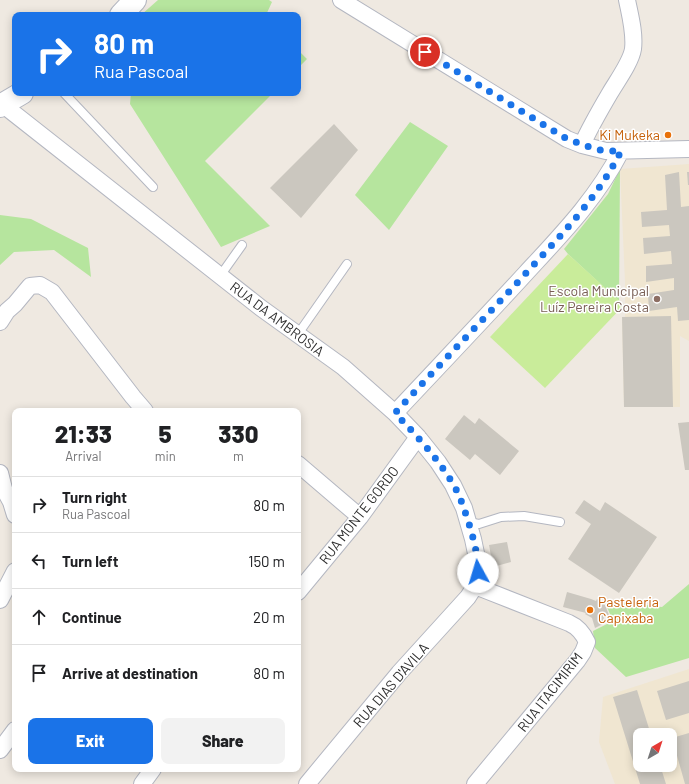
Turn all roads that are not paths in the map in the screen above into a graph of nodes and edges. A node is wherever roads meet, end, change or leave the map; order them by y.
1 (135, 0) edge
2 (341, 0) edge
3 (627, 0) edge
4 (124, 12) edge
5 (17, 96) edge
6 (67, 96) edge
7 (1, 105) edge
8 (582, 145) junction
9 (689, 149) edge
10 (621, 151) junction
11 (153, 187) dead end
12 (242, 246) dead end
13 (347, 264) dead end
14 (220, 276) junction
15 (0, 322) edge
16 (298, 334) junction
17 (142, 408) edge
18 (395, 413) junction
19 (418, 437) junction
20 (301, 467) edge
21 (0, 473) edge
22 (12, 505) edge
23 (360, 517) junction
24 (468, 522) junction
25 (560, 522) dead end
26 (12, 577) edge
27 (475, 586) junction
28 (301, 588) edge
29 (0, 600) edge
30 (151, 772) edge
31 (142, 784) edge
32 (307, 784) edge
33 (475, 784) edge

1 - 4 street
2 - 8 street
3 - 8 street
5 - 7 street
6 - 11 lane
7 - 14 street, RUA DA AMBROSIA
8 - 10 street
9 - 10 street
10 - 18 street
12 - 14 lane
13 - 16 lane
14 - 16 street, RUA DA AMBROSIA
15 - 17 street
16 - 18 street, RUA DA AMBROSIA
18 - 19 street, RUA DA AMBROSIA
19 - 23 street, RUA MONTE GORDO
19 - 24 street, RUA DA AMBROSIA
20 - 23 street
21 - 22 street
23 - 28 street, RUA MONTE GORDO
24 - 25 lane
24 - 27 street, RUA DA AMBROSIA
26 - 29 street
27 - 32 street, RUA DIAS D'AVILA
27 - 33 street, RUA ITACIMIRIM
30 - 31 street

